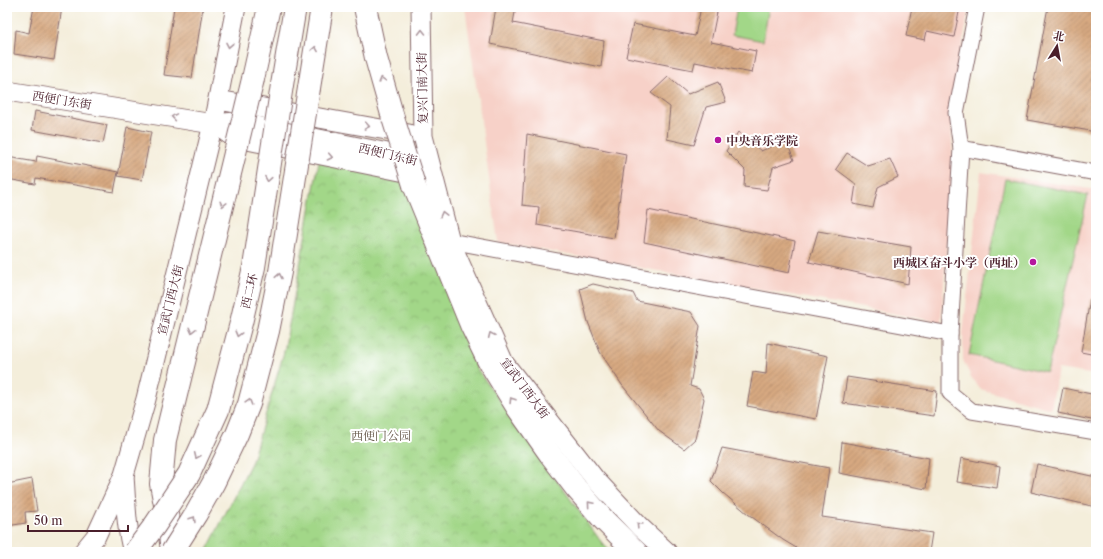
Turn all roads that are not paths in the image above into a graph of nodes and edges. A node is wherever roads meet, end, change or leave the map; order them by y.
1 (236, 7) edge
2 (269, 7) edge
3 (295, 7) edge
4 (322, 7) edge
5 (365, 7) edge
6 (421, 7) edge
7 (977, 7) edge
8 (7, 91) edge
9 (218, 100) junction
10 (213, 124) junction
11 (423, 136) junction
12 (961, 148) junction
13 (432, 168) junction
14 (1096, 173) edge
15 (450, 241) junction
16 (950, 334) junction
17 (1096, 432) edge
18 (124, 475) junction
19 (82, 552) edge
20 (134, 552) edge
21 (172, 552) edge
22 (636, 552) edge
23 (667, 552) edge

1 -> 9 street
2 -> 21 highway, bridge
3 -> 20 highway, 西二环, bridge
21 -> 4 highway, bridge
22 -> 5 highway, bridge
11 -> 6 street, 复兴门南大街
7 - 12 street
10 -> 8 street, 西便门东街
9 - 10 street
9 -> 11 street
10 - 13 street, 西便门东街
10 - 18 street, 宣武门西大街
11 - 13 street, 复兴门南大街
12 - 14 street
12 - 16 street
15 -> 13 street, 宣武门西大街
15 - 16 street
23 -> 15 street, 宣武门西大街
16 - 17 street
18 - 19 street, 宣武门西大街
18 - 20 street, 宣武门西大街

